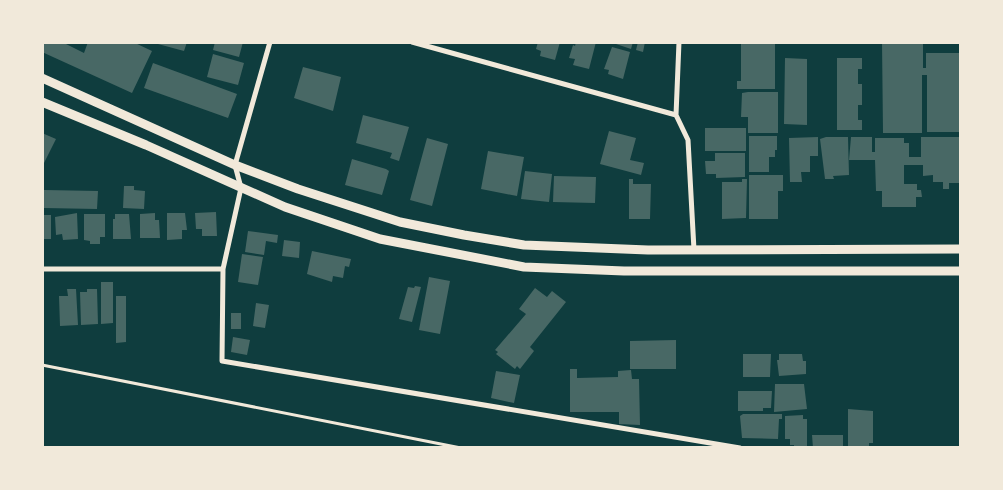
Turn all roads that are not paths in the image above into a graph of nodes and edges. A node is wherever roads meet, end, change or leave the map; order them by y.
1 (270, 42) edge
2 (412, 42) edge
3 (679, 42) edge
4 (42, 78) edge
5 (42, 102) edge
6 (676, 114) junction
7 (235, 165) junction
8 (241, 188) junction
9 (960, 249) edge
10 (694, 250) junction
11 (42, 269) edge
12 (223, 269) junction
13 (960, 271) edge
14 (740, 448) edge

1 - 7 street
2 - 6 street
3 - 6 street
4 - 7 street
5 - 8 street
6 - 10 street
7 - 8 street
7 - 10 street
8 - 12 street
8 - 13 street
9 - 10 street
11 - 12 street
12 - 14 street

